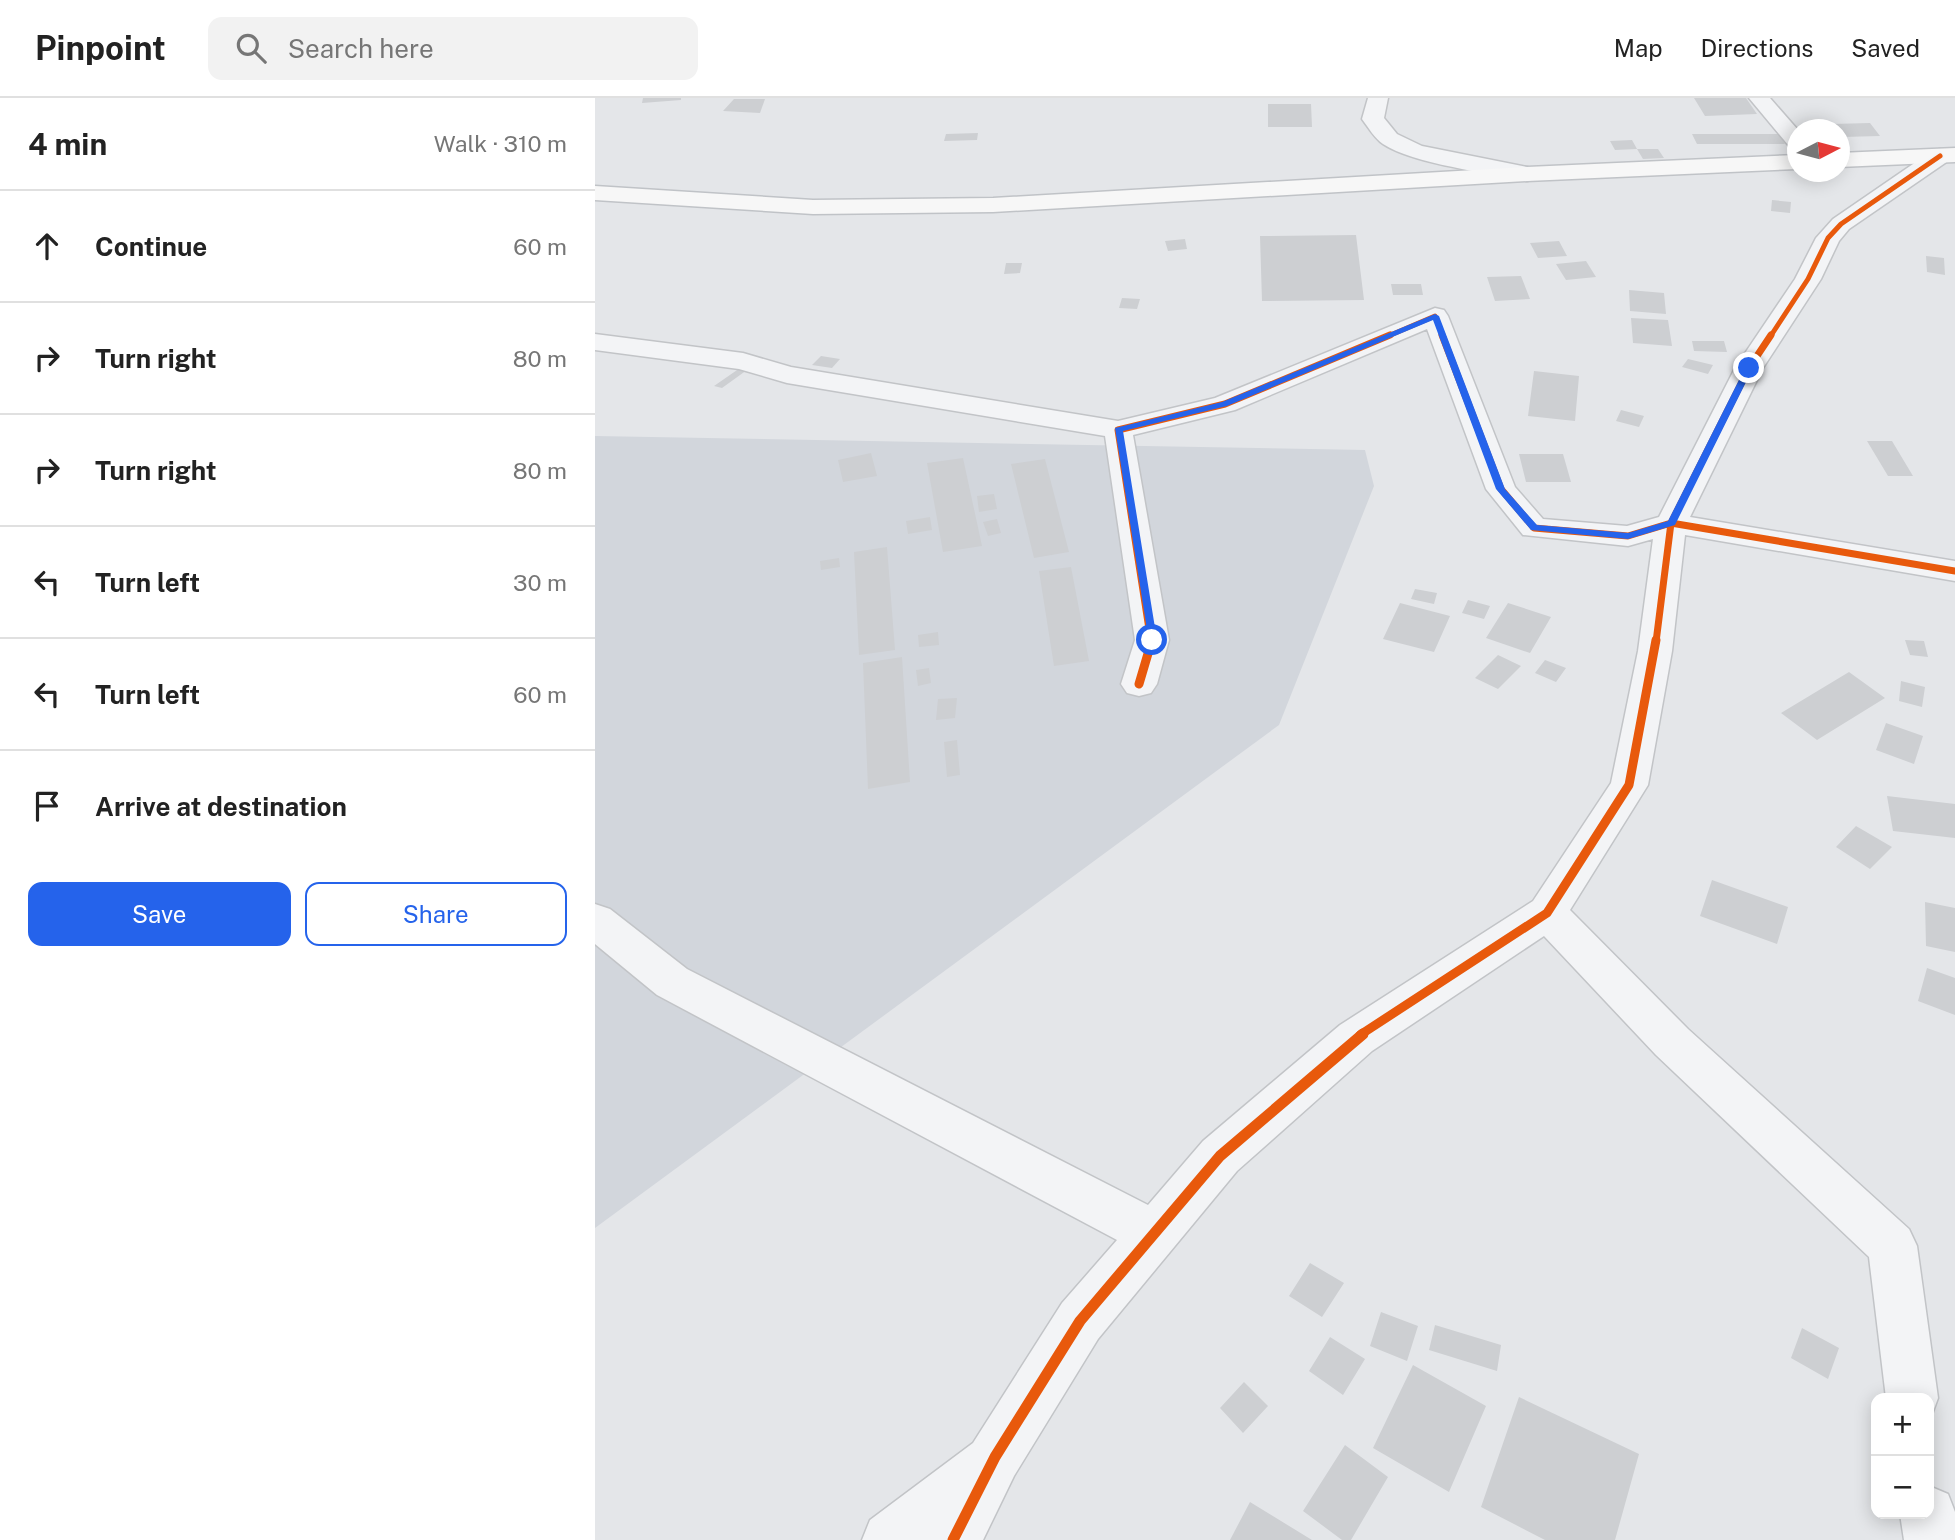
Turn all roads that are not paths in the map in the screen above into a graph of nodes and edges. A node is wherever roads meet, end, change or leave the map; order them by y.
1 (1378, 98) edge
2 (1759, 98) edge
3 (1787, 130) edge
4 (1948, 155) edge
5 (1850, 159) edge
6 (1787, 162) edge
7 (1527, 174) junction
8 (595, 193) edge
9 (595, 342) edge
10 (1118, 430) junction
11 (1671, 523) junction
12 (1955, 572) edge
13 (1139, 684) dead end
14 (1547, 913) junction
15 (595, 921) edge
16 (1155, 1234) junction
17 (1911, 1393) edge
18 (995, 1457) junction
19 (1929, 1519) edge
20 (890, 1540) edge
21 (953, 1540) edge
22 (1932, 1540) edge

1 - 7 street
2 - 3 street
4 - 5 main road
4 - 11 street
6 - 7 main road
7 - 8 main road
9 - 10 street
10 - 11 street
10 - 13 street
11 - 12 street
11 - 14 street
14 - 16 street
14 - 17 street
15 - 16 street
16 - 18 street
18 - 20 street
18 - 21 street
19 - 22 street

